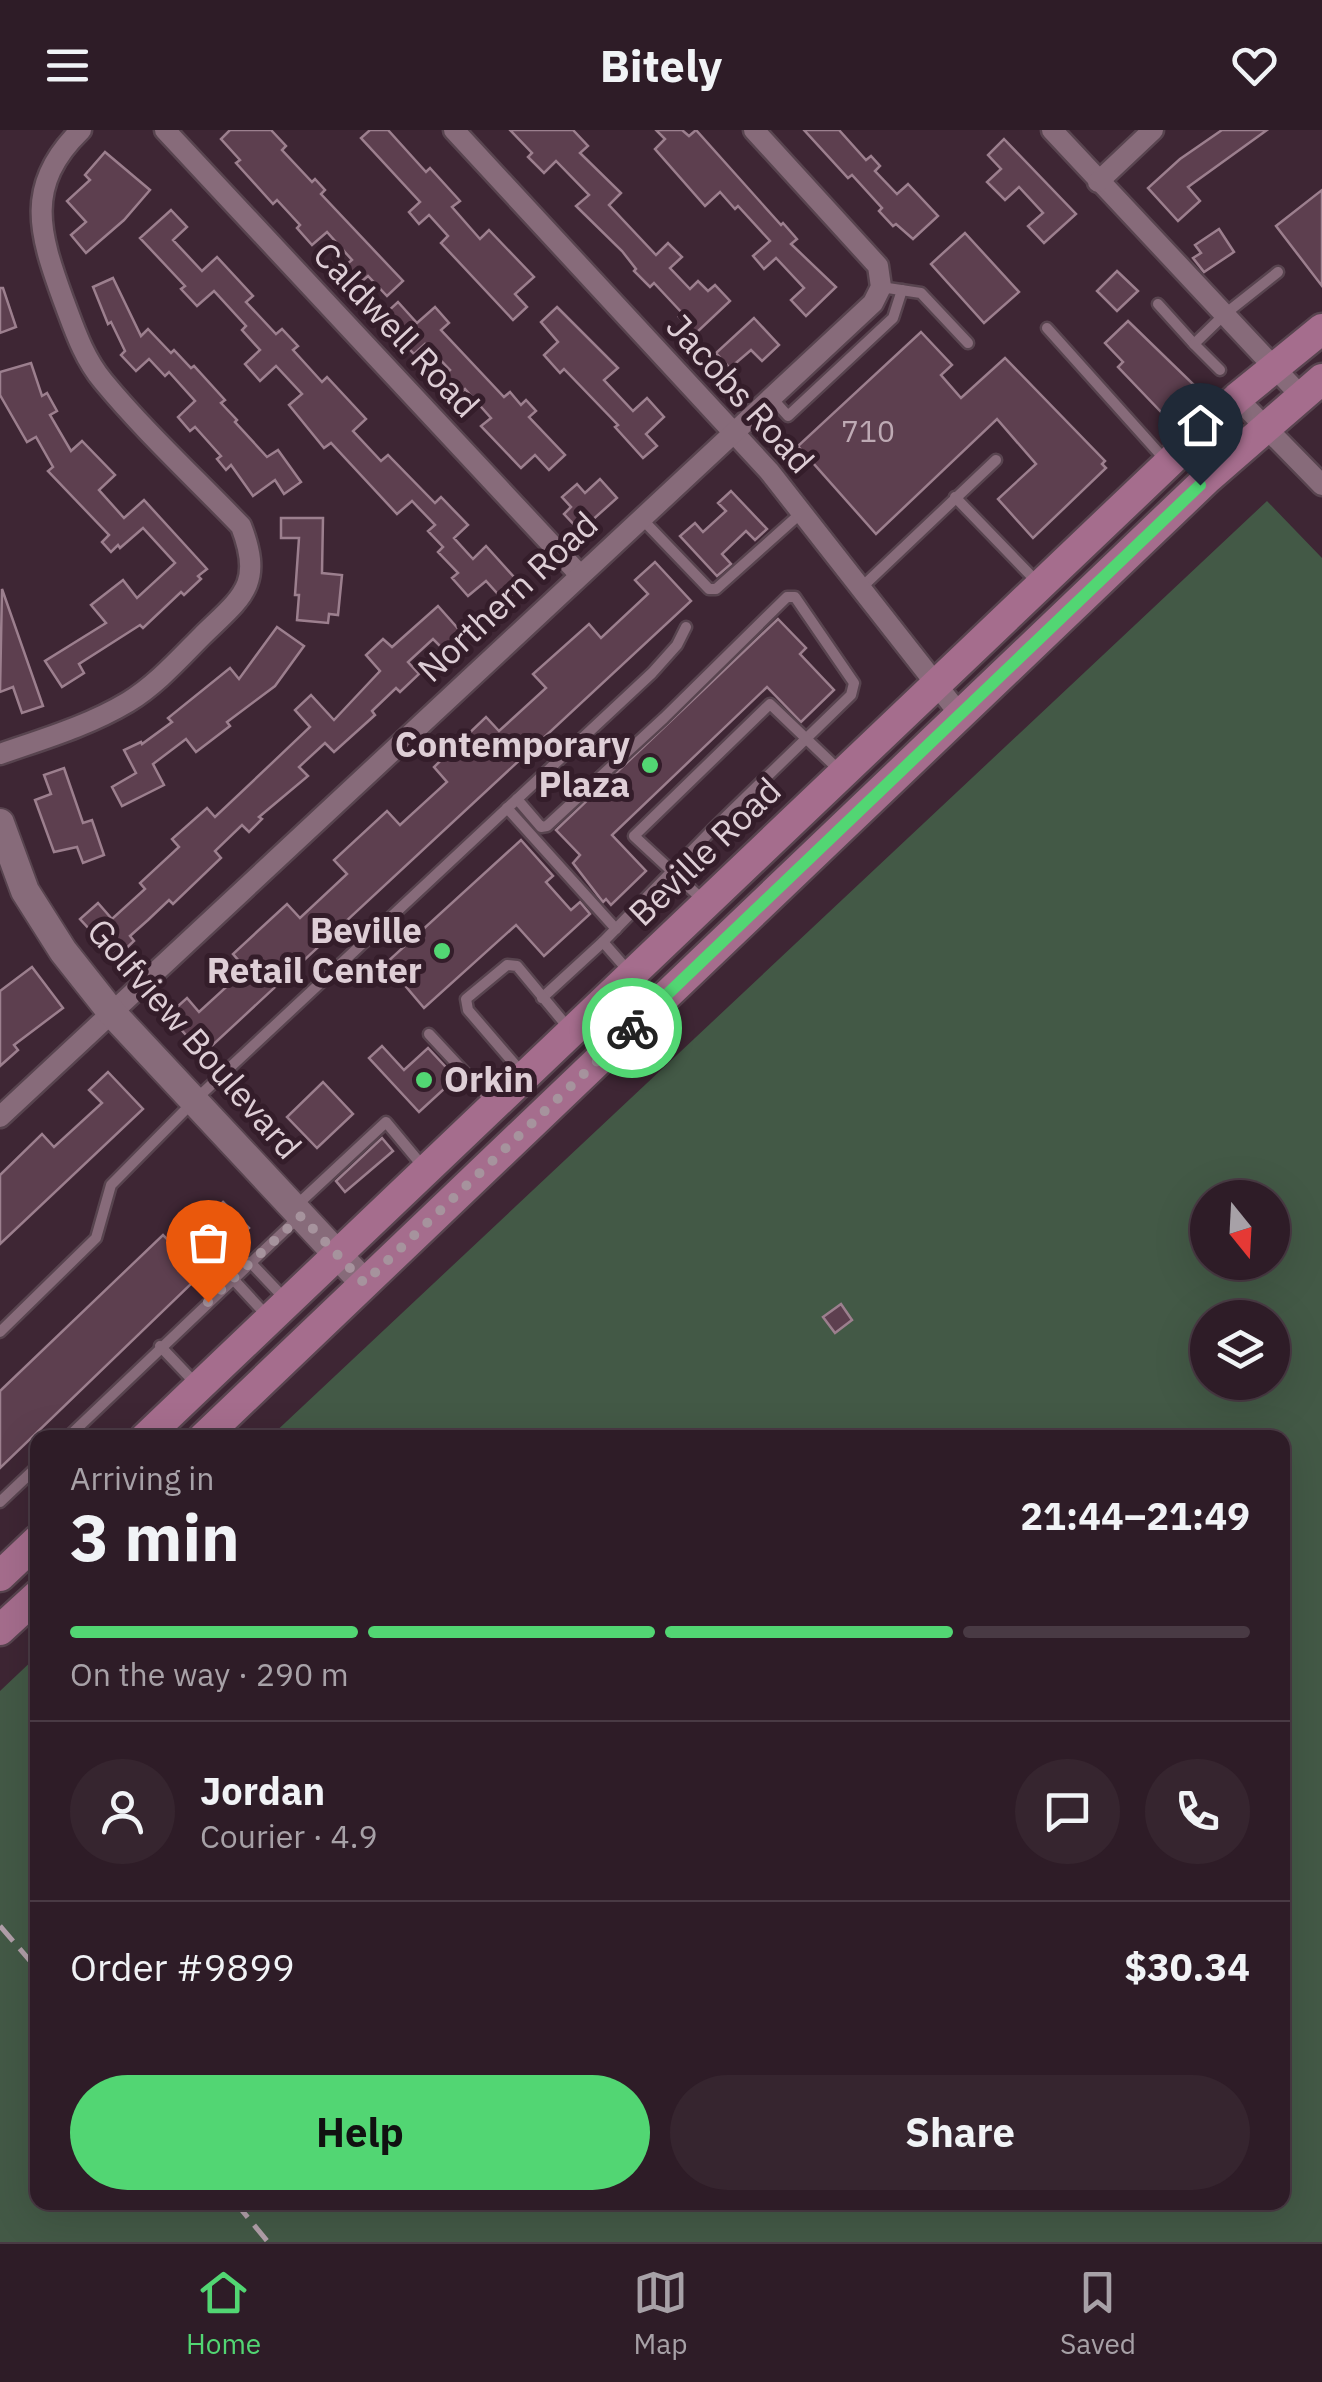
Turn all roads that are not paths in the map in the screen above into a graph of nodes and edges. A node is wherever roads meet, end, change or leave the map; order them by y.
1 (82, 130) edge
2 (165, 130) edge
3 (454, 130) edge
4 (754, 130) edge
5 (1052, 130) edge
6 (1153, 130) edge
7 (1098, 182) junction
8 (1278, 272) dead end
9 (891, 288) junction
10 (1158, 304) dead end
11 (1225, 314) junction
12 (1047, 328) dead end
13 (1322, 329) edge
14 (968, 343) dead end
15 (1194, 344) junction
16 (1274, 368) junction
17 (1220, 370) dead end
18 (1311, 387) edge
19 (1237, 398) junction
20 (1266, 425) junction
21 (734, 432) junction
22 (996, 460) dead end
23 (1168, 463) junction
24 (1322, 485) edge
25 (956, 498) junction
26 (802, 513) junction
27 (641, 518) junction
28 (579, 574) junction
29 (1040, 584) junction
30 (861, 588) junction
31 (686, 627) dead end
32 (936, 684) junction
33 (960, 716) junction
34 (806, 738) junction
35 (0, 754) edge
36 (842, 773) junction
37 (512, 803) junction
38 (0, 823) edge
39 (672, 871) junction
40 (706, 903) junction
41 (616, 929) junction
42 (603, 942) junction
43 (634, 972) junction
44 (666, 996) junction
45 (542, 998) junction
46 (112, 1013) junction
47 (572, 1031) junction
48 (429, 1034) dead end
49 (525, 1076) junction
50 (194, 1101) junction
51 (494, 1105) junction
52 (0, 1117) edge
53 (426, 1170) junction
54 (297, 1212) junction
55 (337, 1255) junction
56 (250, 1262) junction
57 (232, 1279) junction
58 (364, 1283) junction
59 (279, 1310) junction
60 (0, 1332) edge
61 (160, 1346) junction
62 (199, 1387) junction
63 (75, 1430) edge
64 (153, 1430) edge
65 (211, 1430) edge
66 (30, 1475) edge
67 (0, 1502) edge
68 (30, 1548) edge
69 (0, 1576) edge
70 (30, 1602) edge
71 (0, 1630) edge

1 - 35 street
2 - 28 street, Caldwell Road
3 - 21 street, Jacobs Road
4 - 9 street
5 - 7 street
6 - 7 street
7 - 11 street
8 - 11 lane
9 - 14 lane
9 - 21 street, Northern Road
10 - 15 lane
11 - 15 lane
11 - 16 street
12 - 23 lane
13 - 16 main road, Beville Road
15 - 17 lane
16 - 18 street
16 - 19 main road, Beville Road
18 - 20 main road
19 - 20 street
19 - 23 main road, Beville Road
20 - 24 street
20 - 33 main road
21 - 26 street, Jacobs Road
21 - 27 street, Northern Road
22 - 25 lane
23 - 29 main road, Beville Road
25 - 29 lane
25 - 30 lane
26 - 27 lane
26 - 30 street, Jacobs Road
27 - 28 street, Northern Road
28 - 46 street, Northern Road
29 - 32 main road, Beville Road
30 - 32 street, Jacobs Road
31 - 37 lane
32 - 33 street, Jacobs Road
32 - 36 main road, Beville Road
33 - 44 main road
34 - 36 lane
34 - 37 lane
34 - 39 lane
34 - 39 lane
36 - 40 main road, Beville Road
37 - 41 lane
37 - 50 lane
38 - 46 street, Golfview Boulevard
39 - 40 lane
39 - 41 lane
40 - 43 main road, Beville Road
41 - 42 lane
42 - 43 lane
42 - 45 lane
43 - 44 street
43 - 47 main road, Beville Road
44 - 58 main road
45 - 47 lane
45 - 49 lane
46 - 50 street, Golfview Boulevard
46 - 52 street, Northern Road
47 - 49 main road, Beville Road
48 - 51 lane
49 - 51 main road, Beville Road
50 - 54 street, Golfview Boulevard
50 - 60 lane
51 - 53 main road, Beville Road
53 - 54 lane
53 - 55 main road, Beville Road
54 - 55 street, Golfview Boulevard
54 - 56 lane
55 - 58 street, Golfview Boulevard
55 - 59 main road, Beville Road
56 - 57 lane
56 - 59 lane
57 - 59 lane
57 - 61 lane
58 - 65 main road
59 - 62 main road, Beville Road
61 - 62 lane
61 - 63 lane
62 - 64 main road, Beville Road
66 - 67 lane
68 - 69 main road
70 - 71 main road

